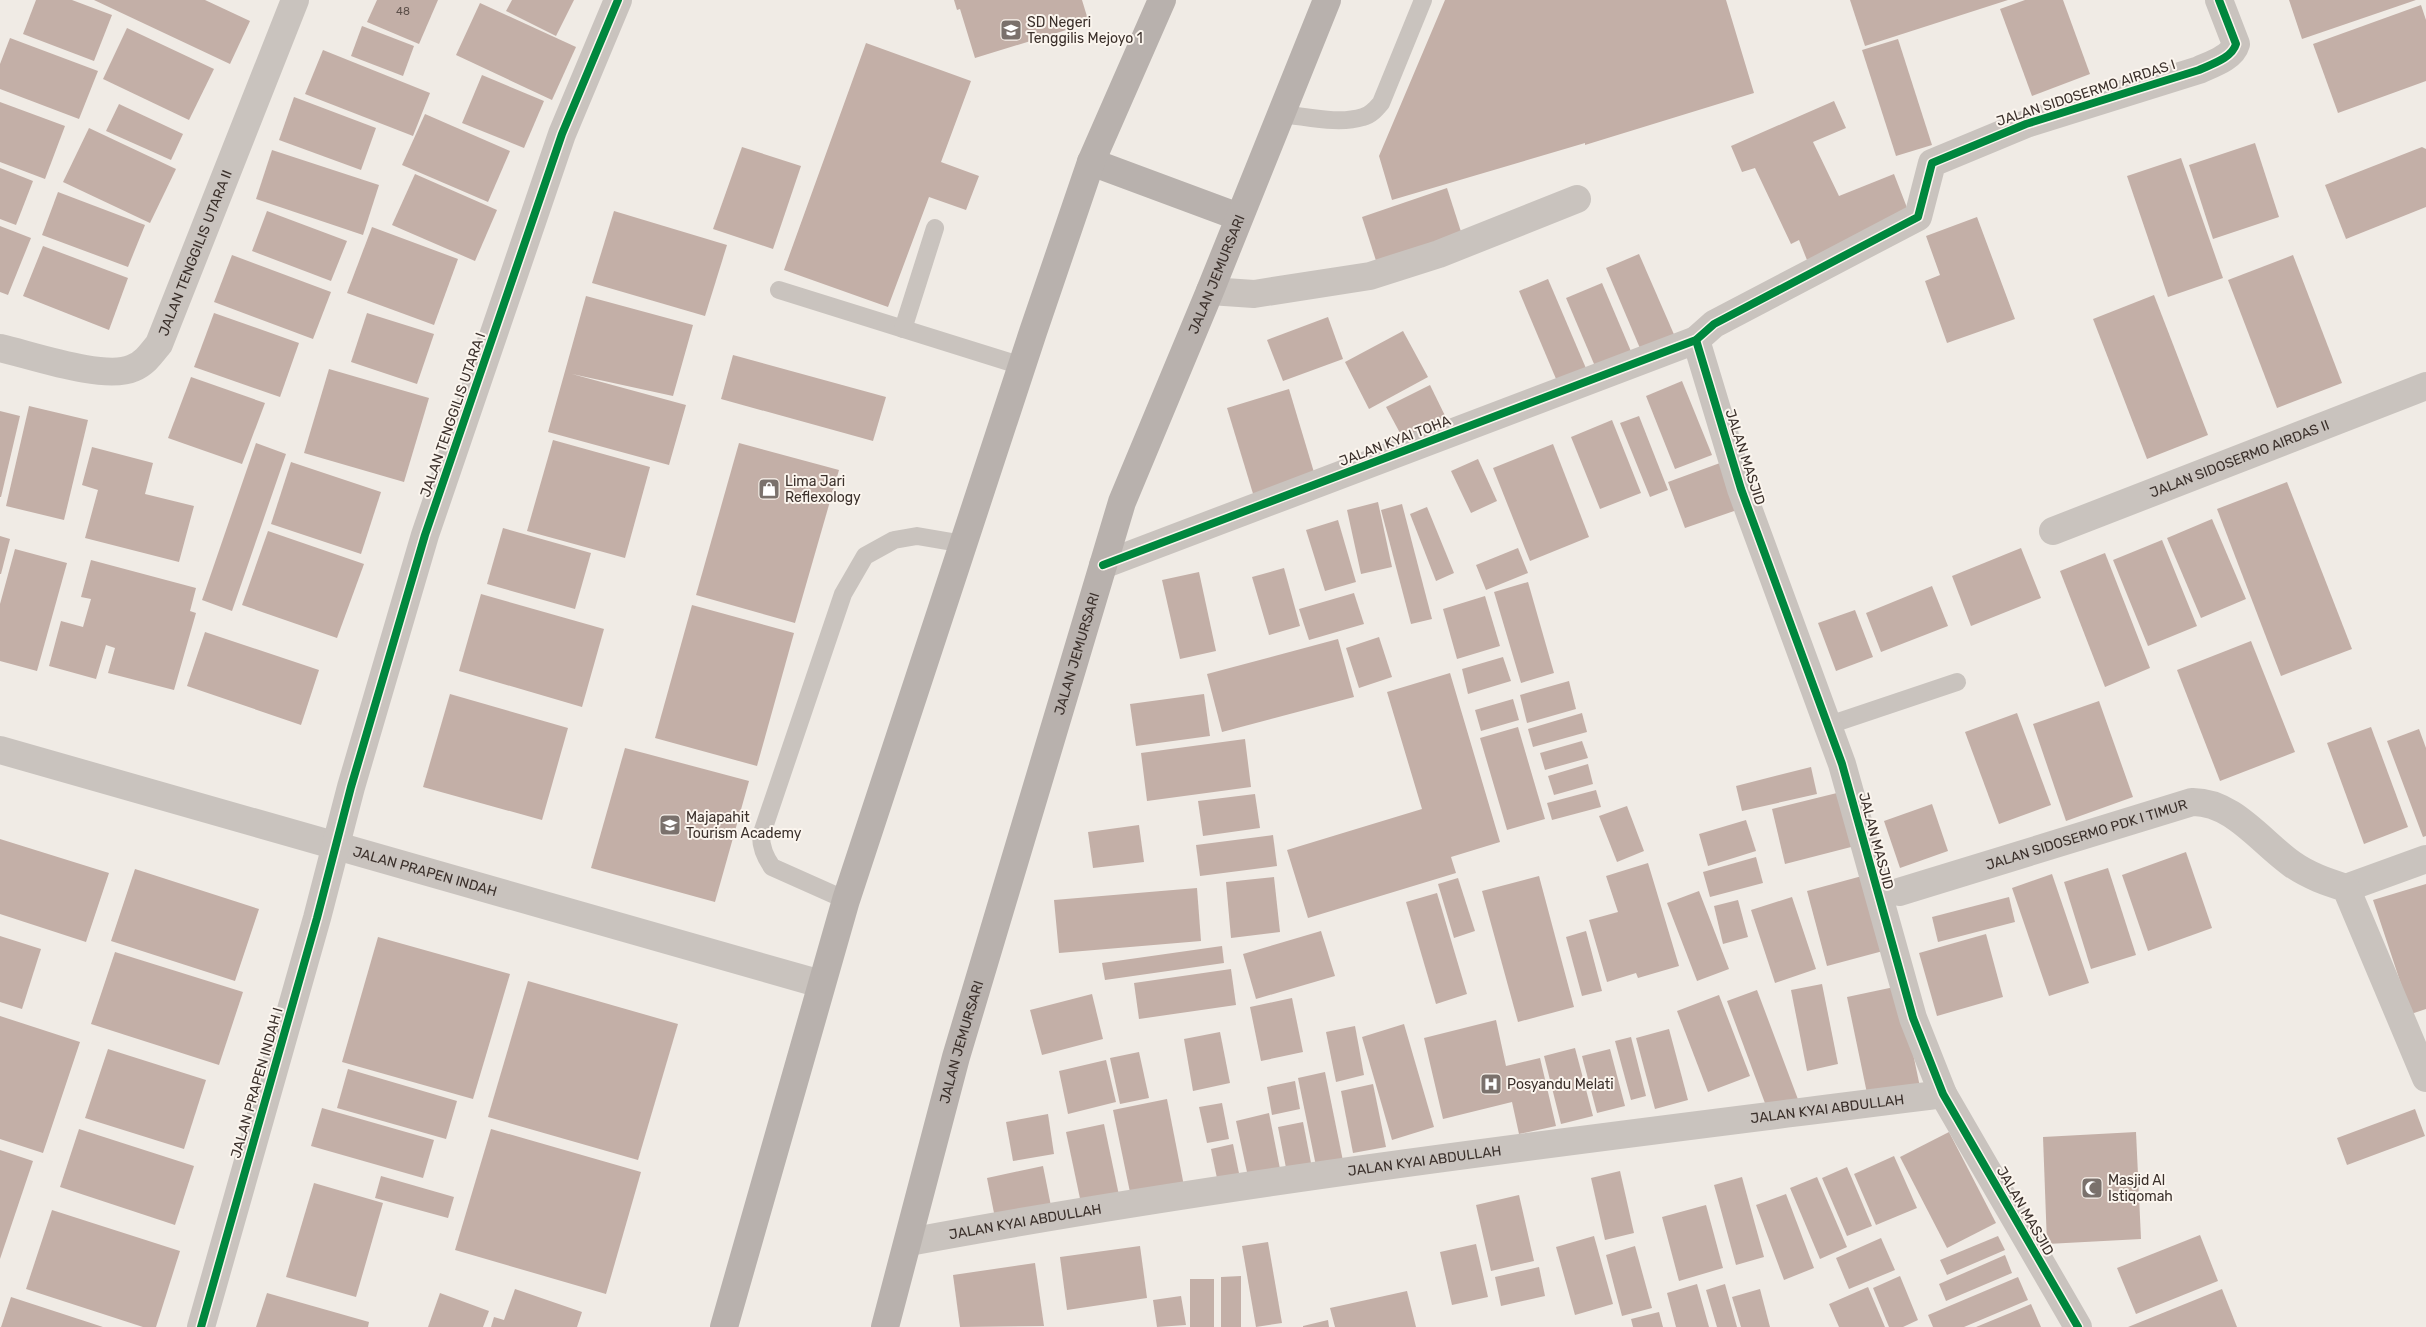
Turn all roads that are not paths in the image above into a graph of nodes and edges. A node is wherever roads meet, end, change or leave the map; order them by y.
1 (296, 0) edge
2 (618, 0) edge
3 (1162, 0) edge
4 (1327, 0) edge
5 (1423, 0) edge
6 (2219, 0) edge
7 (1280, 114) junction
8 (1091, 162) junction
9 (1577, 199) dead end
10 (1239, 217) junction
11 (935, 228) dead end
12 (779, 290) dead end
13 (1210, 292) junction
14 (904, 329) junction
15 (1696, 340) junction
16 (0, 348) edge
17 (1022, 366) junction
18 (2426, 386) edge
19 (2053, 531) dead end
20 (964, 544) junction
21 (1103, 565) junction
22 (1956, 682) dead end
23 (1829, 725) junction
24 (0, 750) edge
25 (337, 846) junction
26 (2426, 859) edge
27 (2346, 888) junction
28 (1898, 892) dead end
29 (846, 900) junction
30 (821, 984) junction
31 (2426, 1078) edge
32 (1942, 1094) junction
33 (909, 1242) junction
34 (200, 1327) edge
35 (724, 1327) edge
36 (885, 1327) edge
37 (2078, 1327) edge

1 - 16 street, JALAN TENGGILIS UTARA II
2 - 25 street, JALAN TENGGILIS UTARA I
3 - 8 main road
4 - 7 main road, JALAN JEMURSARI
5 - 7 lane
6 - 15 street, JALAN SIDOSERMO AIRDAS I
7 - 10 main road, JALAN JEMURSARI
8 - 10 main road
8 - 17 main road
9 - 13 street
10 - 13 main road, JALAN JEMURSARI
11 - 14 lane
12 - 14 lane
13 - 21 main road, JALAN JEMURSARI
14 - 17 lane
15 - 21 street, JALAN KYAI TOHA
15 - 23 street, JALAN MASJID
17 - 20 main road
18 - 19 street, JALAN SIDOSERMO AIRDAS II
20 - 29 main road
20 - 29 lane
21 - 33 main road, JALAN JEMURSARI
22 - 23 lane
23 - 32 street, JALAN MASJID
24 - 25 street, JALAN PRAPEN INDAH
25 - 30 street, JALAN PRAPEN INDAH
25 - 34 street, JALAN PRAPEN INDAH I
26 - 27 street
27 - 28 street, JALAN SIDOSERMO PDK I TIMUR
27 - 31 street
29 - 30 main road
30 - 35 main road
32 - 33 street, JALAN KYAI ABDULLAH
32 - 37 street, JALAN MASJID
33 - 36 main road, JALAN JEMURSARI

